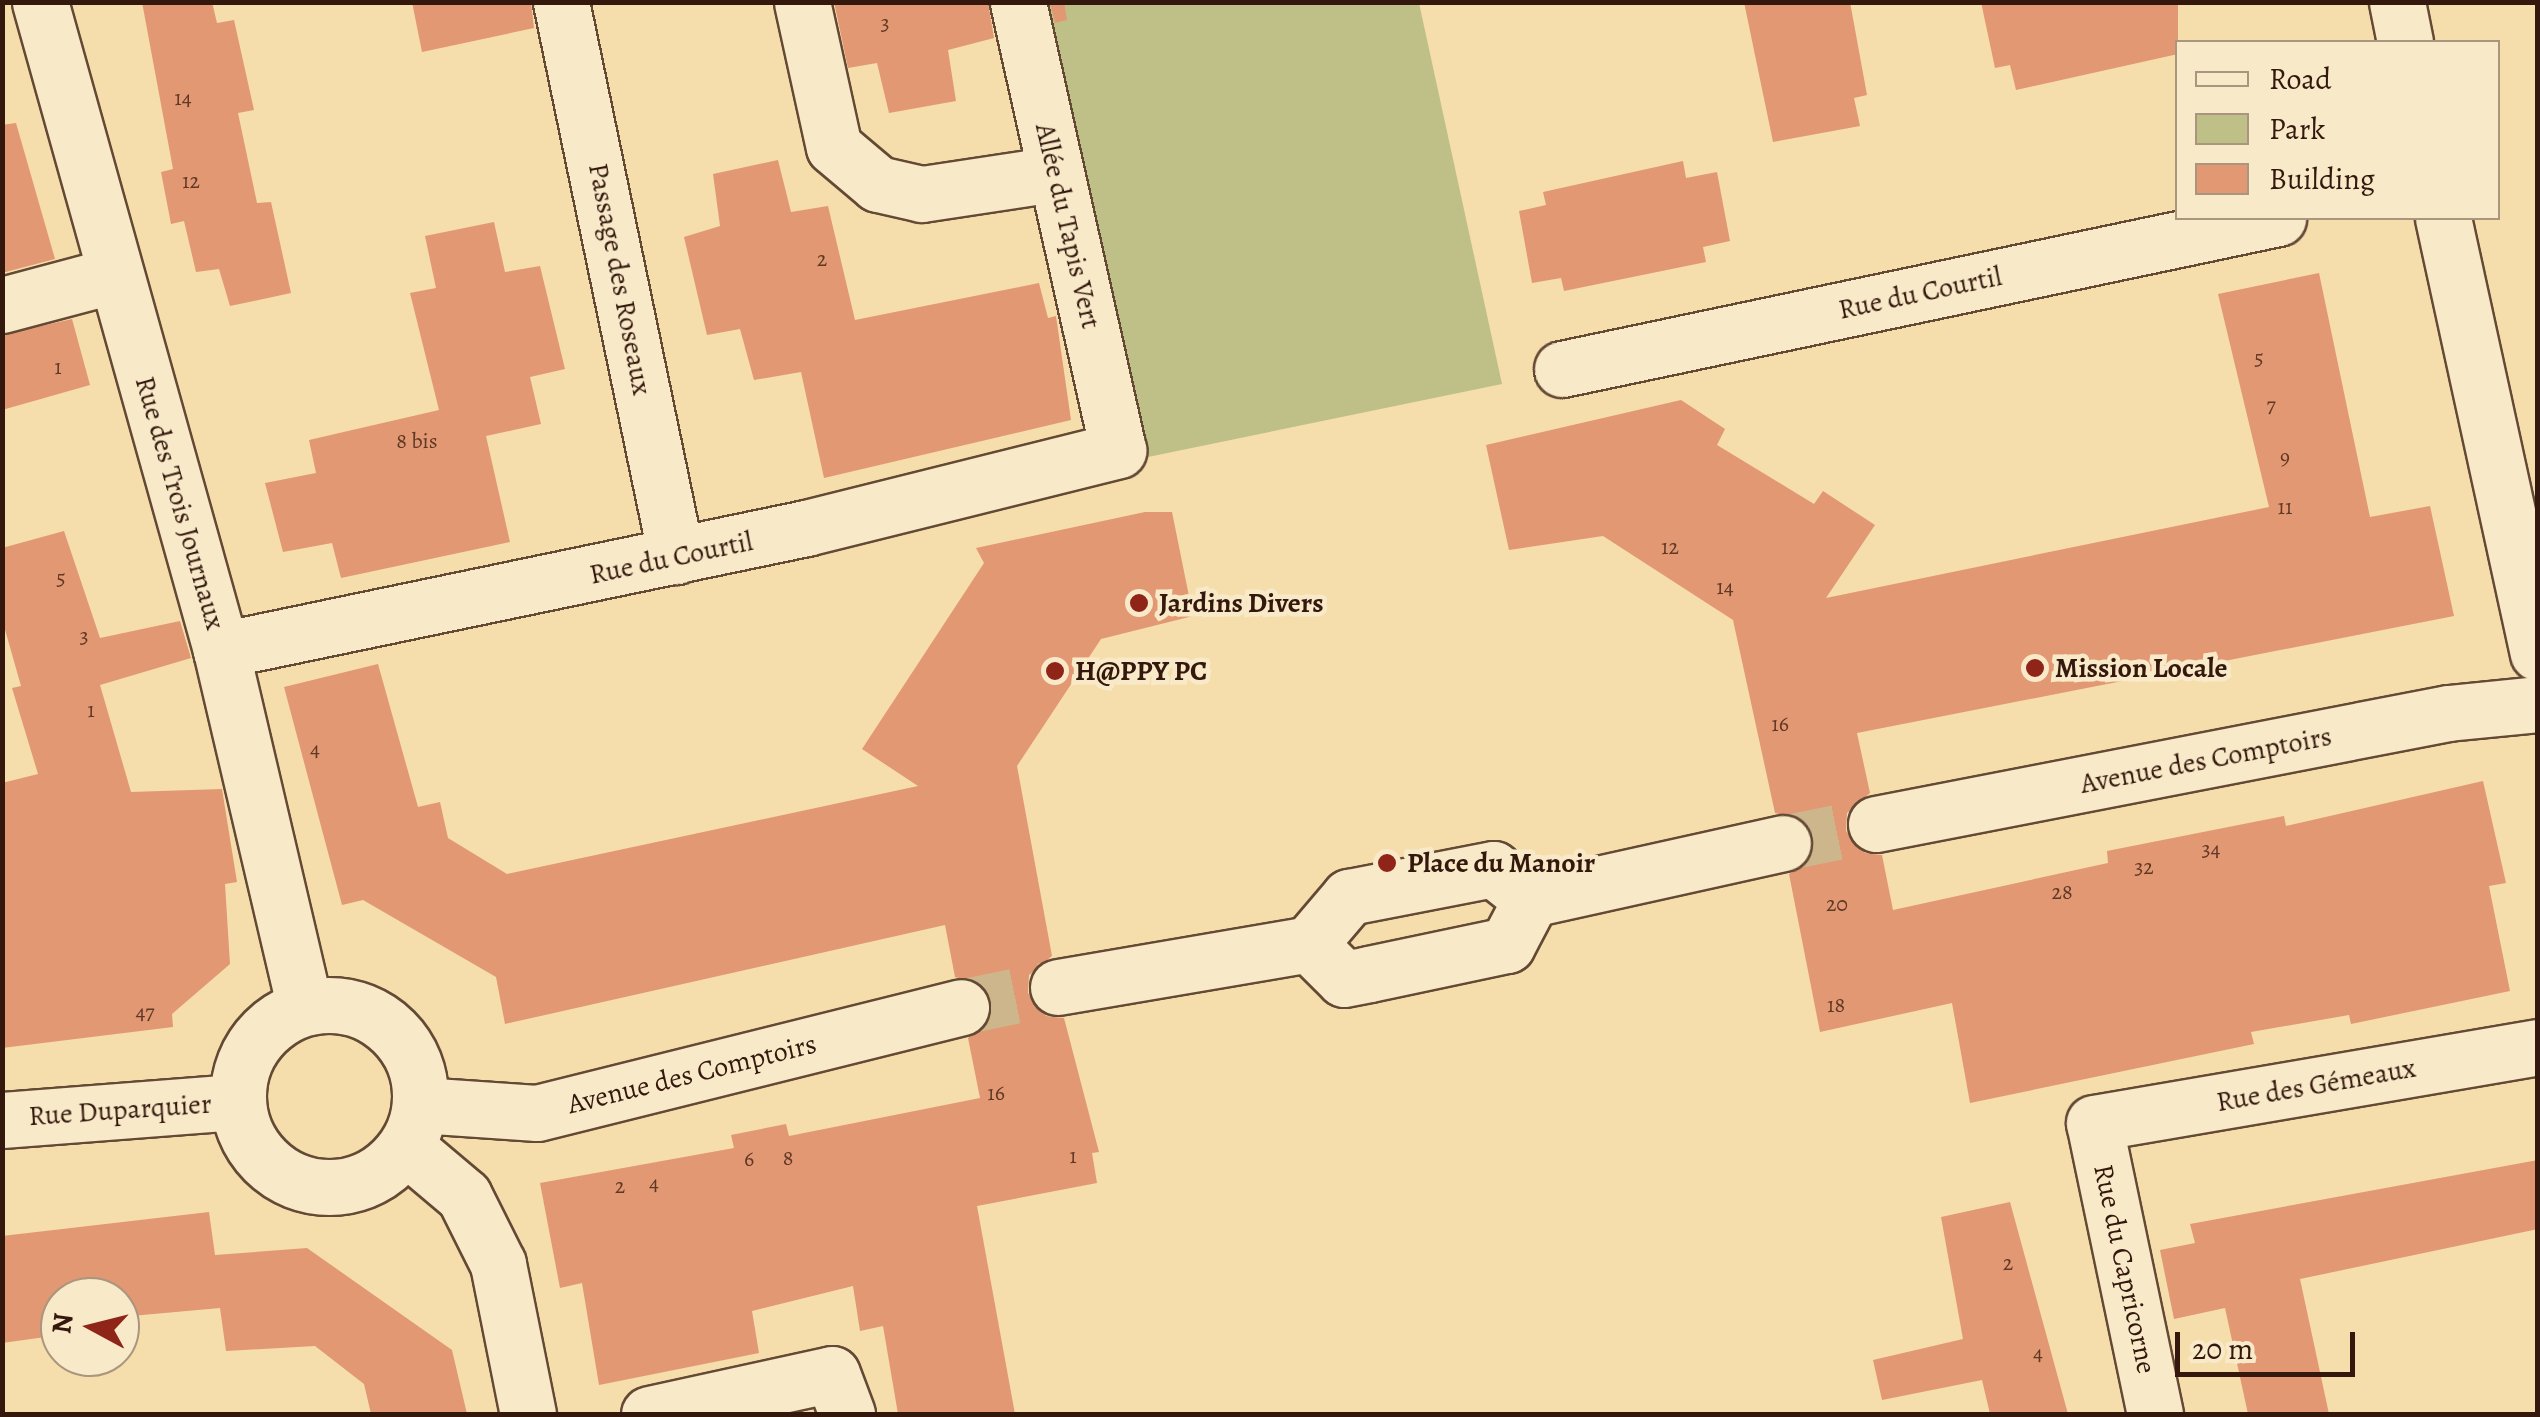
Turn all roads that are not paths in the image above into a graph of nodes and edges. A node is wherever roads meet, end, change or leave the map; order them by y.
1 (40, 2) edge
2 (560, 2) edge
3 (802, 2) edge
4 (1018, 2) edge
5 (2397, 2) edge
6 (2406, 40) edge
7 (1056, 174) junction
8 (2269, 220) edge
9 (2443, 220) edge
10 (115, 276) junction
11 (2, 305) edge
12 (1562, 369) dead end
13 (1118, 450) joint
14 (676, 556) junction
15 (222, 650) junction
16 (2538, 653) edge
17 (2538, 704) edge
18 (1876, 824) tunnel mouth
19 (1783, 842) tunnel mouth
20 (1531, 899) junction
21 (1308, 944) junction
22 (1058, 987) tunnel mouth
23 (961, 1007) tunnel mouth
24 (305, 1008) junction
25 (2538, 1047) edge
26 (237, 1102) junction
27 (2, 1120) edge
28 (2094, 1123) joint
29 (413, 1126) junction
30 (528, 1414) edge
31 (649, 1414) edge
32 (847, 1414) edge
33 (2156, 1414) edge

1 - 10 street, Rue des Trois Journaux
2 - 14 street, Passage des Roseaux
3 - 7 street
4 - 7 street, Allée du Tapis Vert
5 - 6 street
7 - 13 street, Allée du Tapis Vert
8 - 12 street, Rue du Courtil
9 - 16 street
10 - 11 street
10 - 15 street, Rue des Trois Journaux
13 - 14 street, Rue du Courtil
14 - 15 street, Rue du Courtil
15 - 24 street, Rue des Trois Journaux
17 - 18 street, Avenue des Comptoirs
19 - 20 street
20 - 21 street
20 - 21 street
21 - 22 street
23 - 29 street, Avenue des Comptoirs
24 - 26 street
24 - 29 street
25 - 28 street, Rue des Gémeaux
26 - 27 street, Rue Duparquier
26 - 29 street
28 - 33 street, Rue du Capricorne
29 - 30 street
31 - 32 street

